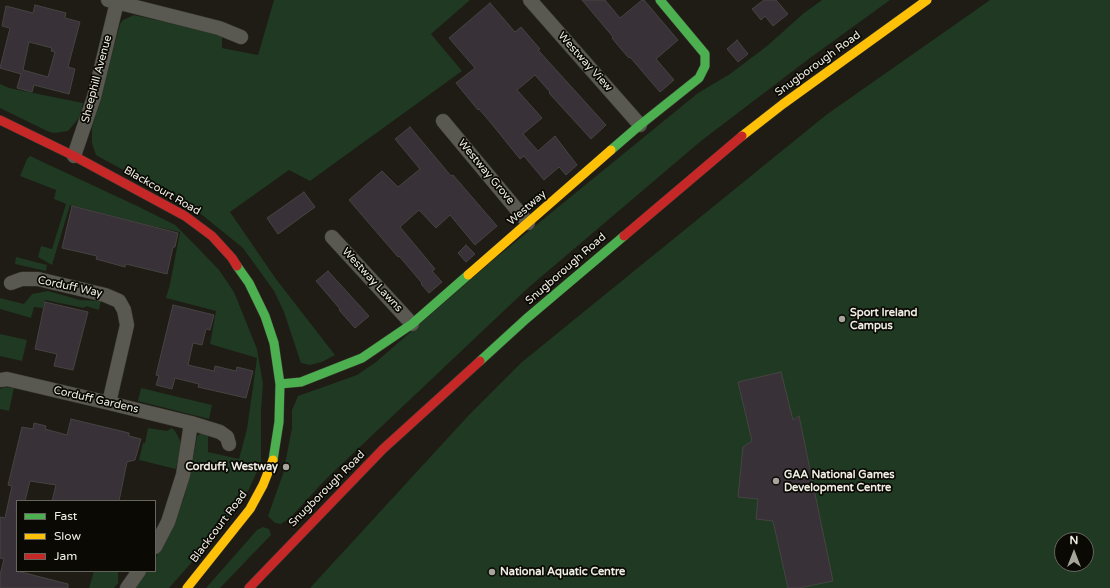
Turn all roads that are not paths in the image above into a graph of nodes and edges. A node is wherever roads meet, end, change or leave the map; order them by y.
1 (530, 0) edge
2 (660, 0) edge
3 (927, 0) edge
4 (112, 1) edge
5 (241, 38) dead end
6 (0, 120) edge
7 (443, 121) dead end
8 (640, 125) junction
9 (74, 156) junction
10 (528, 223) junction
11 (332, 237) dead end
12 (11, 283) dead end
13 (412, 324) junction
14 (0, 380) edge
15 (280, 384) junction
16 (109, 403) junction
17 (191, 423) junction
18 (229, 444) dead end
19 (156, 545) edge
20 (138, 572) edge
21 (127, 588) edge
22 (187, 588) edge
23 (249, 588) edge

1 - 8 street, Westway View
2 - 8 street, Westway
3 - 23 street, Snugborough Road
4 - 5 street, Sheephill Avenue
4 - 9 street, Sheephill Avenue
6 - 9 street, Blackcourt Road
7 - 10 street, Westway Grove
8 - 10 street, Westway
9 - 15 street, Blackcourt Road
10 - 13 street, Westway
11 - 13 street, Westway Lawns
12 - 16 street, Corduff Way
13 - 15 street, Westway
14 - 16 street, Corduff Gardens
15 - 22 street, Blackcourt Road
16 - 17 street, Corduff Gardens
17 - 18 street, Corduff Gardens
17 - 19 street
20 - 21 street

